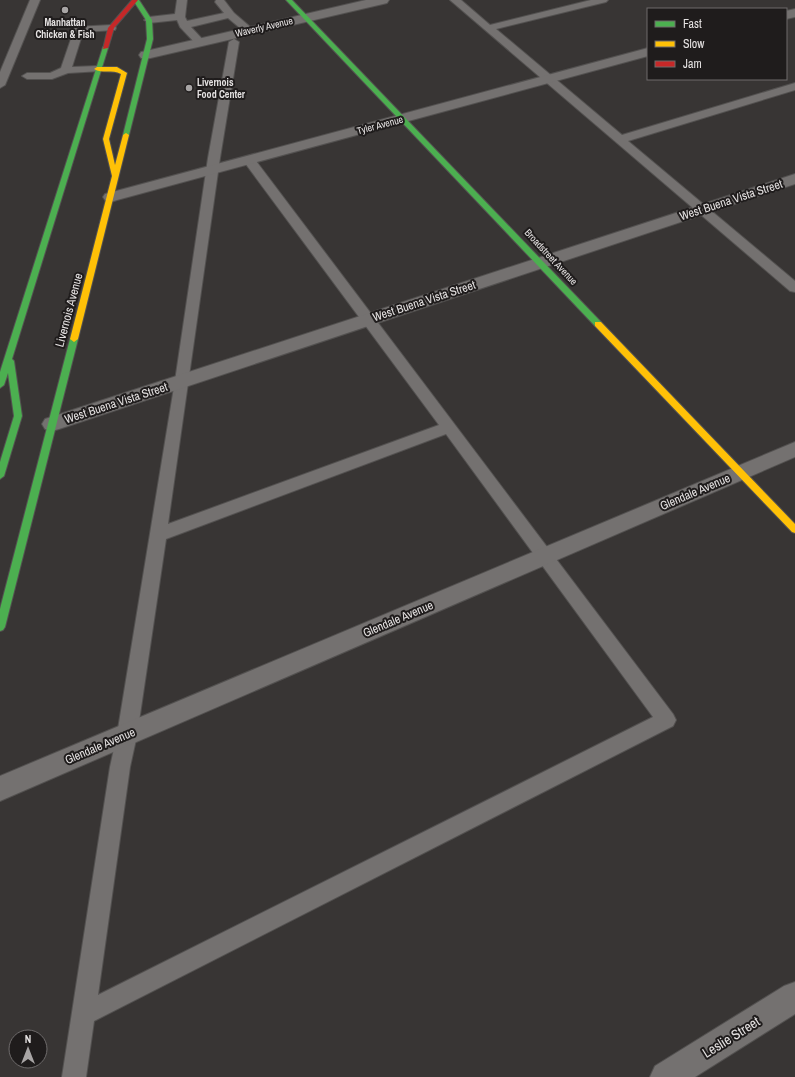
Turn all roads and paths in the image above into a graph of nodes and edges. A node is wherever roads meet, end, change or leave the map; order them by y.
1 (35, 0) edge
2 (136, 0) edge
3 (182, 0) edge
4 (290, 0) edge
5 (383, 0) edge
6 (455, 0) edge
7 (603, 0) edge
8 (220, 2) dead end
9 (202, 10) dead end
10 (230, 15) junction
11 (306, 18) junction
12 (149, 20) junction
13 (206, 20) junction
14 (182, 21) junction
15 (111, 28) junction
16 (489, 28) junction
17 (250, 31) junction
18 (200, 42) junction
19 (234, 42) dead end
20 (647, 52) edge
21 (146, 55) junction
22 (98, 69) junction
23 (66, 70) junction
24 (27, 76) dead end
25 (548, 79) junction
26 (0, 85) edge
27 (795, 86) edge
28 (403, 118) junction
29 (619, 140) junction
30 (248, 160) junction
31 (213, 170) junction
32 (795, 179) edge
33 (116, 180) junction
34 (111, 197) junction
35 (701, 210) junction
36 (541, 263) junction
37 (795, 288) edge
38 (369, 319) junction
39 (9, 356) junction
40 (1, 381) edge
41 (182, 381) junction
42 (52, 424) junction
43 (449, 427) junction
44 (795, 449) edge
45 (739, 473) junction
46 (0, 476) edge
47 (795, 530) edge
48 (157, 535) junction
49 (544, 556) junction
50 (0, 587) edge
51 (10, 587) junction
52 (0, 627) edge
53 (127, 735) junction
54 (0, 789) edge
55 (795, 997) edge
56 (84, 1014) junction
57 (74, 1077) edge
58 (666, 1077) edge

1 - 26 lane
2 - 12 main road
2 - 15 main road
3 - 14 lane
4 - 11 main road, Broadstreet Avenue
5 - 11 street, Waverly Avenue
6 - 16 lane
7 - 16 lane
8 - 10 lane
9 - 13 lane
10 - 13 lane
10 - 17 lane
11 - 17 street, Waverly Avenue
11 - 28 main road, Broadstreet Avenue
12 - 14 lane
12 - 21 main road, Livernois Avenue
13 - 14 lane
14 - 18 lane
15 - 22 main road
15 - 23 lane
16 - 25 lane
17 - 18 street, Waverly Avenue
18 - 21 street, Waverly Avenue
19 - 31 lane
20 - 25 street, Tyler Avenue
21 - 33 main road, Livernois Avenue
22 - 23 lane
22 - 33 main road
22 - 39 main road
23 - 24 lane
25 - 28 street, Tyler Avenue
25 - 29 lane
27 - 29 lane
28 - 30 street, Tyler Avenue
28 - 36 main road, Broadstreet Avenue
29 - 35 lane
30 - 31 street, Tyler Avenue
30 - 38 lane
31 - 34 street, Tyler Avenue
31 - 41 lane
32 - 35 street, West Buena Vista Street
33 - 34 main road, Livernois Avenue
34 - 42 main road, Livernois Avenue
35 - 36 street, West Buena Vista Street
35 - 37 lane
36 - 38 street, West Buena Vista Street
36 - 45 main road, Broadstreet Avenue
38 - 41 street, West Buena Vista Street
38 - 43 lane
39 - 40 main road
39 - 46 main road
41 - 42 street, West Buena Vista Street
41 - 48 lane
42 - 51 main road, Livernois Avenue
43 - 48 lane
43 - 49 lane
44 - 45 street, Glendale Avenue
45 - 47 main road, Broadstreet Avenue
45 - 49 street, Glendale Avenue
48 - 53 lane
49 - 53 street, Glendale Avenue
49 - 56 lane
50 - 51 main road
51 - 52 main road, Livernois Avenue
53 - 54 street, Glendale Avenue
53 - 56 lane
55 - 58 street, Leslie Street
56 - 57 lane

